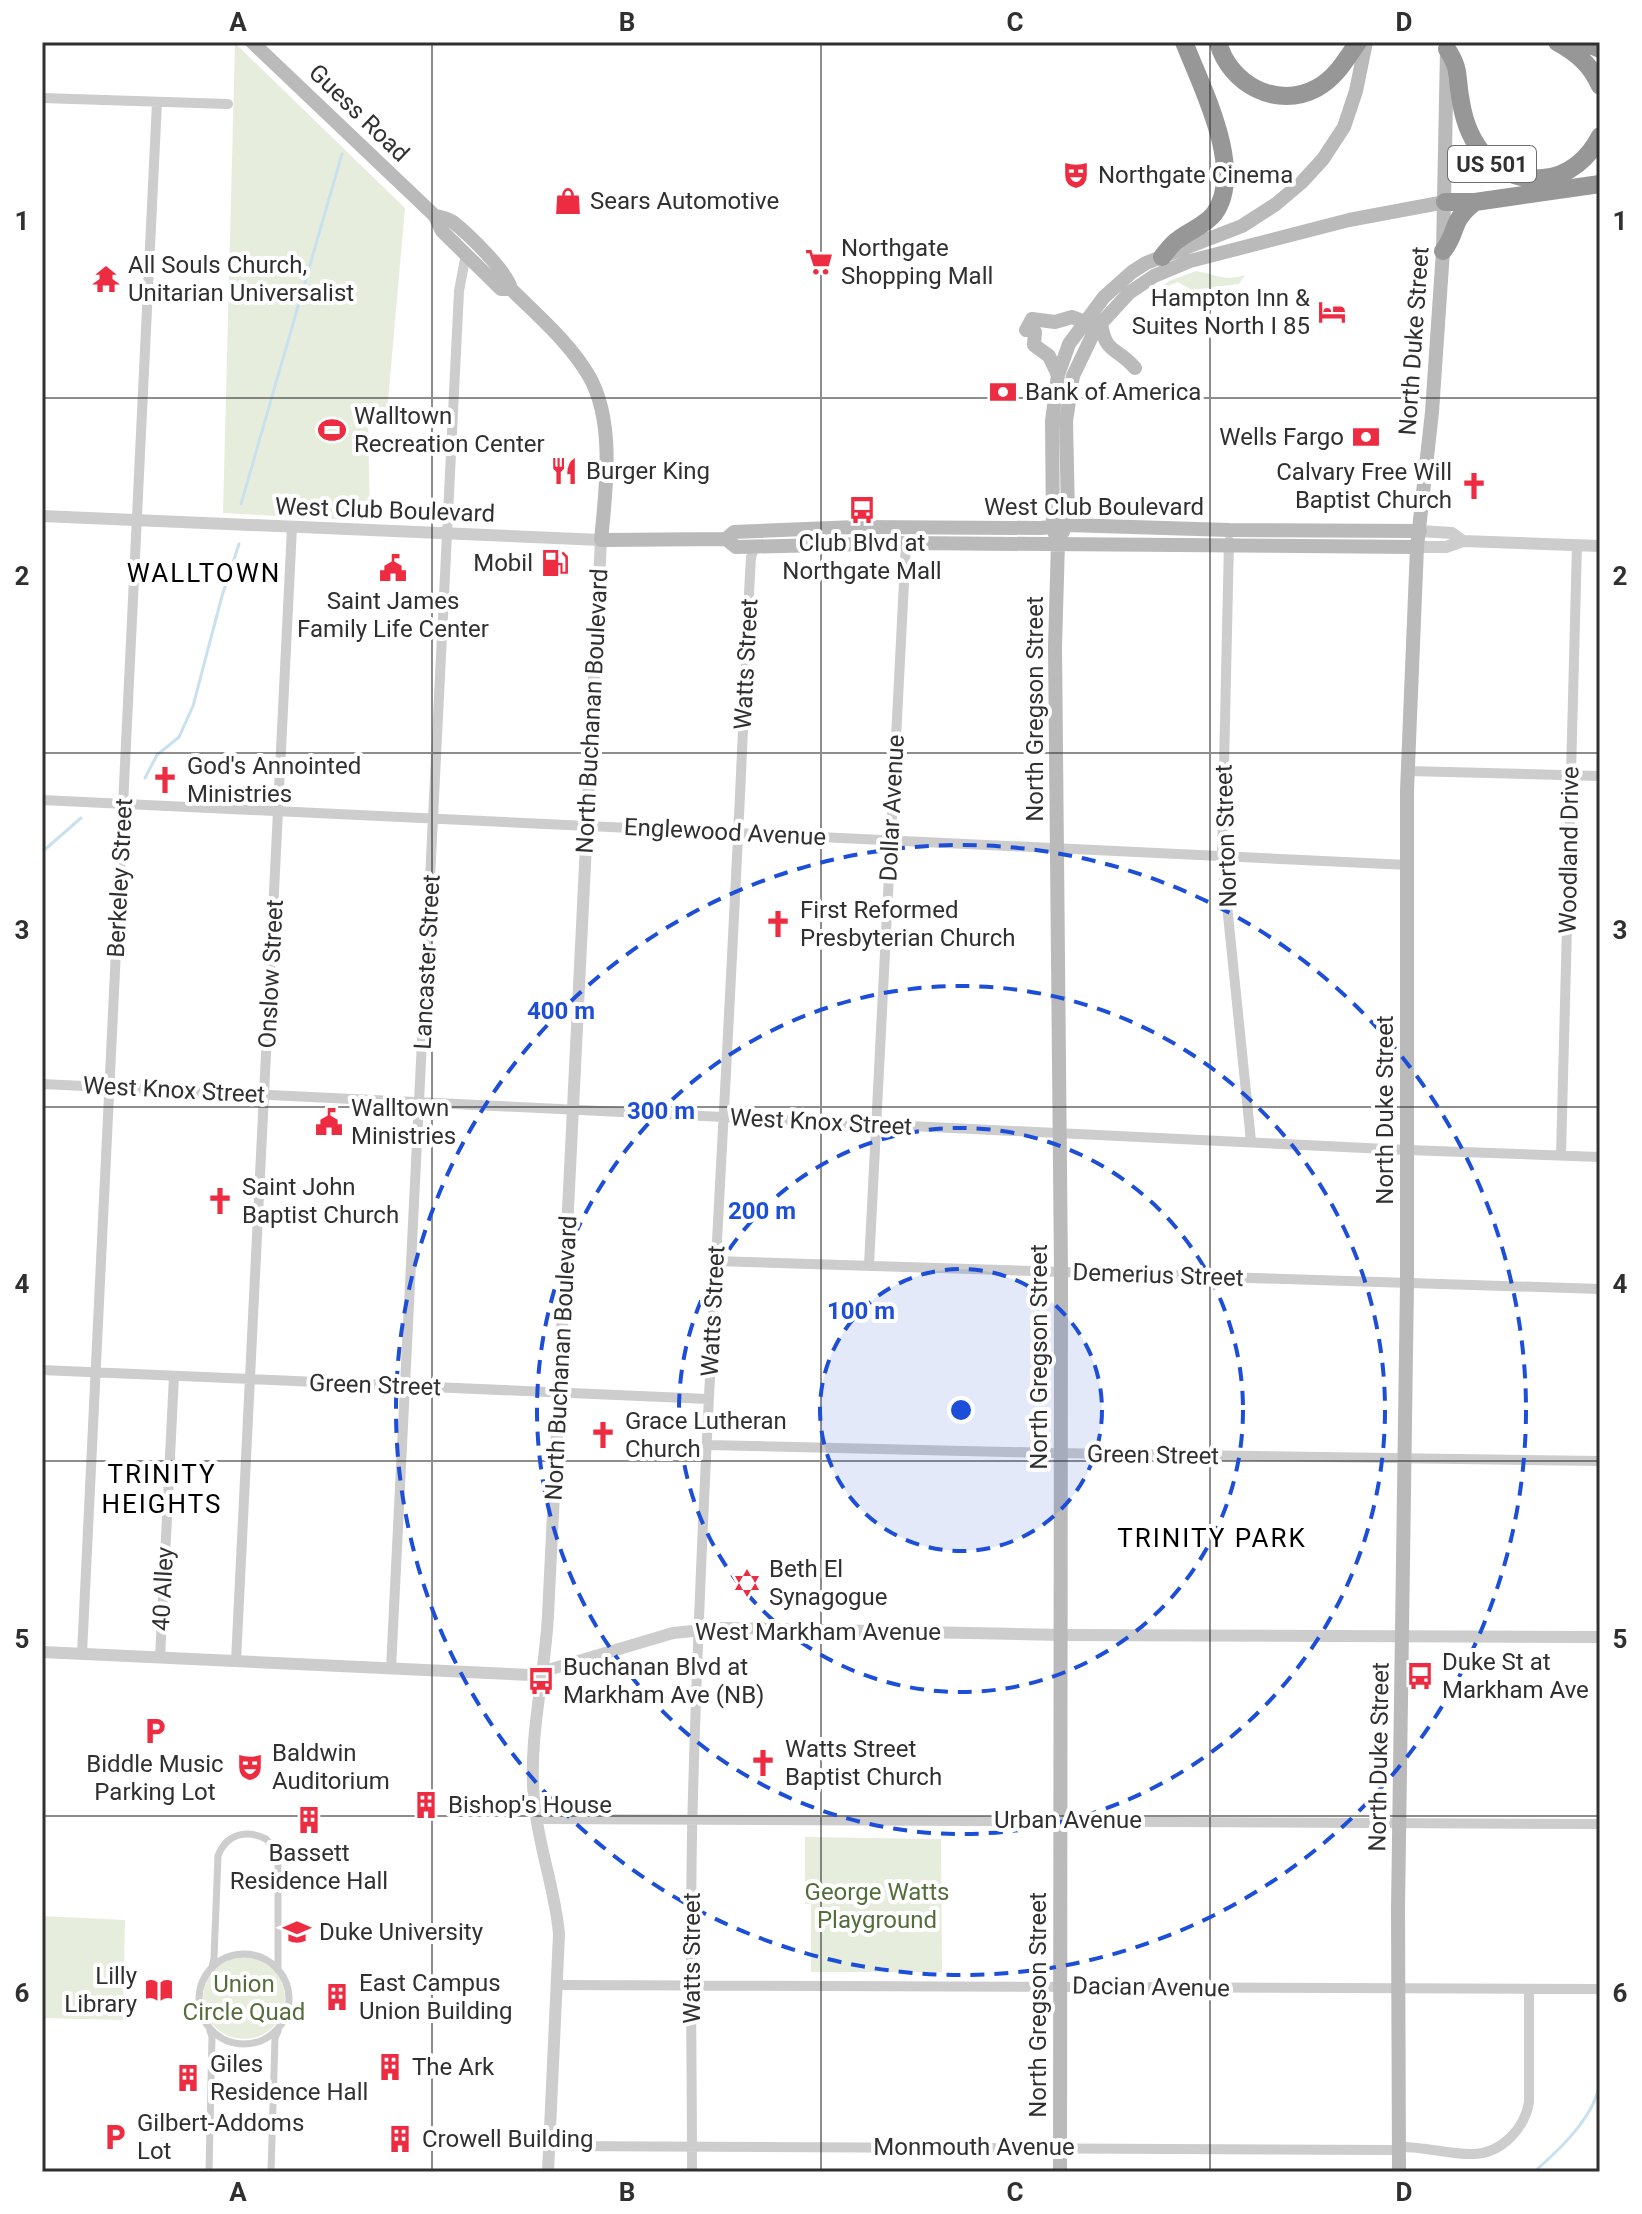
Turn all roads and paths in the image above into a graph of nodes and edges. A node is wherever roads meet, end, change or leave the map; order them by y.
1 (252, 42) edge
2 (1184, 42) edge
3 (1218, 42) edge
4 (1358, 42) edge
5 (1366, 42) edge
6 (1557, 42) edge
7 (1583, 42) edge
8 (1447, 49) joint
9 (1600, 49) edge
10 (1600, 86) edge
11 (42, 98) edge
12 (157, 102) junction
13 (228, 104) dead end
14 (1600, 136) edge
15 (1600, 184) edge
16 (1445, 202) junction
17 (1475, 202) junction
18 (435, 216) junction
19 (1443, 251) junction
20 (466, 254) junction
21 (1162, 257) junction
22 (511, 289) junction
23 (1085, 322) junction
24 (1101, 323) junction
25 (1135, 368) dead end
26 (1058, 375) junction
27 (42, 516) edge
28 (139, 521) junction
29 (292, 527) junction
30 (791, 529) junction
31 (1420, 531) junction
32 (1059, 532) junction
33 (447, 535) junction
34 (1229, 537) junction
35 (726, 539) junction
36 (601, 540) junction
37 (1463, 541) junction
38 (906, 543) junction
39 (1577, 545) junction
40 (1600, 546) edge
41 (755, 547) junction
42 (1417, 547) junction
43 (1408, 771) junction
44 (1571, 776) junction
45 (1600, 776) edge
46 (42, 800) edge
47 (124, 804) junction
48 (280, 811) junction
49 (434, 818) junction
50 (587, 825) junction
51 (737, 832) junction
52 (890, 841) junction
53 (1057, 850) junction
54 (1222, 856) junction
55 (1408, 865) junction
56 (42, 1084) edge
57 (110, 1087) junction
58 (265, 1095) junction
59 (420, 1102) junction
60 (573, 1110) junction
61 (723, 1117) junction
62 (876, 1125) junction
63 (1060, 1133) junction
64 (1251, 1141) junction
65 (1407, 1150) junction
66 (1561, 1155) junction
67 (1600, 1157) edge
68 (715, 1261) junction
69 (869, 1265) junction
70 (1061, 1272) junction
71 (1407, 1283) junction
72 (1600, 1289) edge
73 (42, 1370) edge
74 (97, 1372) junction
75 (174, 1376) junction
76 (251, 1379) junction
77 (407, 1387) junction
78 (560, 1393) junction
79 (708, 1399) junction
80 (707, 1445) junction
81 (1061, 1453) junction
82 (1404, 1459) junction
83 (1600, 1461) edge
84 (699, 1629) junction
85 (1061, 1635) junction
86 (1401, 1636) junction
87 (1600, 1637) edge
88 (42, 1652) edge
89 (82, 1654) junction
90 (160, 1658) junction
91 (236, 1661) junction
92 (391, 1669) junction
93 (540, 1674) junction
94 (692, 1818) junction
95 (536, 1819) junction
96 (1061, 1821) junction
97 (1400, 1822) junction
98 (1600, 1824) edge
99 (212, 1968) junction
100 (278, 1970) junction
101 (558, 1985) junction
102 (693, 1986) junction
103 (1061, 1986) junction
104 (1398, 1989) junction
105 (1600, 1989) edge
106 (1529, 1990) junction
107 (210, 2029) junction
108 (278, 2029) junction
109 (549, 2146) junction
110 (692, 2146) junction
111 (1060, 2147) junction
112 (1399, 2149) junction
113 (209, 2172) edge
114 (271, 2172) edge
115 (548, 2172) edge
116 (692, 2172) edge
117 (1060, 2172) edge
118 (1399, 2172) edge

1 - 18 main road, Guess Road
2 - 21 highway
3 - 4 highway
5 - 21 main road, North Gregson Street
6 - 10 highway
7 - 9 highway
8 - 14 highway, US 501
8 - 16 main road, North Duke Street
11 - 12 street
12 - 13 street
12 - 28 street, Berkeley Street
15 - 17 highway
16 - 17 highway
16 - 19 main road, North Duke Street
16 - 24 main road, North Gregson Street
17 - 19 highway
18 - 20 main road, Guess Road
18 - 22 main road, Guess Road
19 - 31 main road, North Duke Street
20 - 22 main road, Guess Road
20 - 33 street, Lancaster Street
21 - 23 main road, North Gregson Street
22 - 36 main road, Guess Road
23 - 26 main road, North Gregson Street
23 - 26 main road
24 - 25 main road
24 - 32 main road, North Gregson Street
26 - 32 main road, North Gregson Street
27 - 28 street, West Club Boulevard
28 - 29 street, West Club Boulevard
28 - 47 street, Berkeley Street
29 - 33 street, West Club Boulevard
29 - 48 street, Onslow Street
30 - 32 main road, West Club Boulevard
30 - 35 main road, West Club Boulevard
30 - 41 main road
31 - 34 main road, West Club Boulevard
31 - 37 street, West Club Boulevard
31 - 42 main road, North Duke Street
32 - 34 main road, West Club Boulevard
32 - 38 main road, West Club Boulevard
32 - 53 main road, North Gregson Street
33 - 36 street, West Club Boulevard
33 - 49 street, Lancaster Street
34 - 42 main road, West Club Boulevard
34 - 54 street, Norton Street
35 - 36 main road, West Club Boulevard
35 - 41 main road, West Club Boulevard
36 - 50 street, North Buchanan Boulevard
37 - 39 street, West Club Boulevard
37 - 42 street, West Club Boulevard
38 - 41 main road, West Club Boulevard
38 - 52 street, Dollar Avenue
39 - 40 street, West Club Boulevard
39 - 44 street, Woodland Drive
41 - 51 street, Watts Street
42 - 43 main road, North Duke Street
43 - 44 street
43 - 55 main road, North Duke Street
44 - 45 street
44 - 66 street, Woodland Drive
46 - 47 street, Englewood Avenue
47 - 48 street, Englewood Avenue
47 - 57 street, Berkeley Street
48 - 49 street, Englewood Avenue
48 - 58 street, Onslow Street
49 - 50 street, Englewood Avenue
49 - 59 street, Lancaster Street
50 - 51 street, Englewood Avenue
50 - 60 street, North Buchanan Boulevard
51 - 52 street, Englewood Avenue
51 - 61 street, Watts Street
52 - 53 street, Englewood Avenue
52 - 62 street, Dollar Avenue
53 - 54 street, Englewood Avenue
53 - 63 main road, North Gregson Street
54 - 55 street, Englewood Avenue
54 - 64 street, Norton Street
55 - 65 main road, North Duke Street
56 - 57 street, West Knox Street
57 - 58 street, West Knox Street
57 - 74 street, Berkeley Street
58 - 59 street, West Knox Street
58 - 76 street, Onslow Street
59 - 60 street, West Knox Street
59 - 77 street, Lancaster Street
60 - 61 street, West Knox Street
60 - 78 street, North Buchanan Boulevard
61 - 62 street, West Knox Street
61 - 68 street, Watts Street
62 - 63 street, West Knox Street
62 - 69 street, Dollar Avenue
63 - 64 street, West Knox Street
63 - 70 main road, North Gregson Street
64 - 65 street, West Knox Street
65 - 66 street, West Knox Street
65 - 71 main road, North Duke Street
66 - 67 street, West Knox Street
68 - 69 street, Demerius Street
68 - 79 street, Watts Street
69 - 70 street, Demerius Street
70 - 71 street, Demerius Street
70 - 81 main road, North Gregson Street
71 - 72 street, Demerius Street
71 - 82 main road, North Duke Street
73 - 74 street, Green Street
74 - 75 street, Green Street
74 - 89 street, Berkeley Street
75 - 76 street, Green Street
75 - 90 street, 40 Alley
76 - 77 street, Green Street
76 - 91 street, Onslow Street
77 - 78 street, Green Street
77 - 92 street, Lancaster Street
78 - 79 street, Green Street
78 - 93 street, North Buchanan Boulevard
79 - 80 street, Watts Street
80 - 81 street, Green Street
80 - 84 street, Watts Street
81 - 82 street, Green Street
81 - 85 main road, North Gregson Street
82 - 83 street, Green Street
82 - 86 main road, North Duke Street
84 - 85 street, West Markham Avenue
84 - 93 street, West Markham Avenue
84 - 94 street, Watts Street
85 - 86 street, West Markham Avenue
85 - 96 main road, North Gregson Street
86 - 87 street, West Markham Avenue
86 - 97 main road, North Duke Street
88 - 89 street, West Markham Avenue
89 - 90 street, West Markham Avenue
90 - 91 street, West Markham Avenue
91 - 92 street, West Markham Avenue
92 - 93 street, West Markham Avenue
93 - 95 street, North Buchanan Boulevard
94 - 95 street, Urban Avenue
94 - 96 street, Urban Avenue
94 - 102 street, Watts Street
95 - 101 street, North Buchanan Boulevard
96 - 97 street, Urban Avenue
96 - 103 main road, North Gregson Street
97 - 98 street, Urban Avenue
97 - 104 main road, North Duke Street
99 - 100 street
99 - 100 street
99 - 107 street
100 - 108 street
101 - 102 street, Dacian Avenue
101 - 109 street, North Buchanan Boulevard
102 - 103 street, Dacian Avenue
102 - 110 street, Watts Street
103 - 104 street, Dacian Avenue
103 - 111 main road, North Gregson Street
104 - 106 street, Dacian Avenue
104 - 112 main road, North Duke Street
105 - 106 street, Dacian Avenue
106 - 112 street, Monmouth Avenue
107 - 108 street
107 - 113 street
108 - 114 street
109 - 110 street, Monmouth Avenue
109 - 115 street, North Buchanan Boulevard
110 - 111 street, Monmouth Avenue
110 - 116 street, Watts Street
111 - 112 street, Monmouth Avenue
111 - 117 main road, North Gregson Street
112 - 118 main road, North Duke Street

